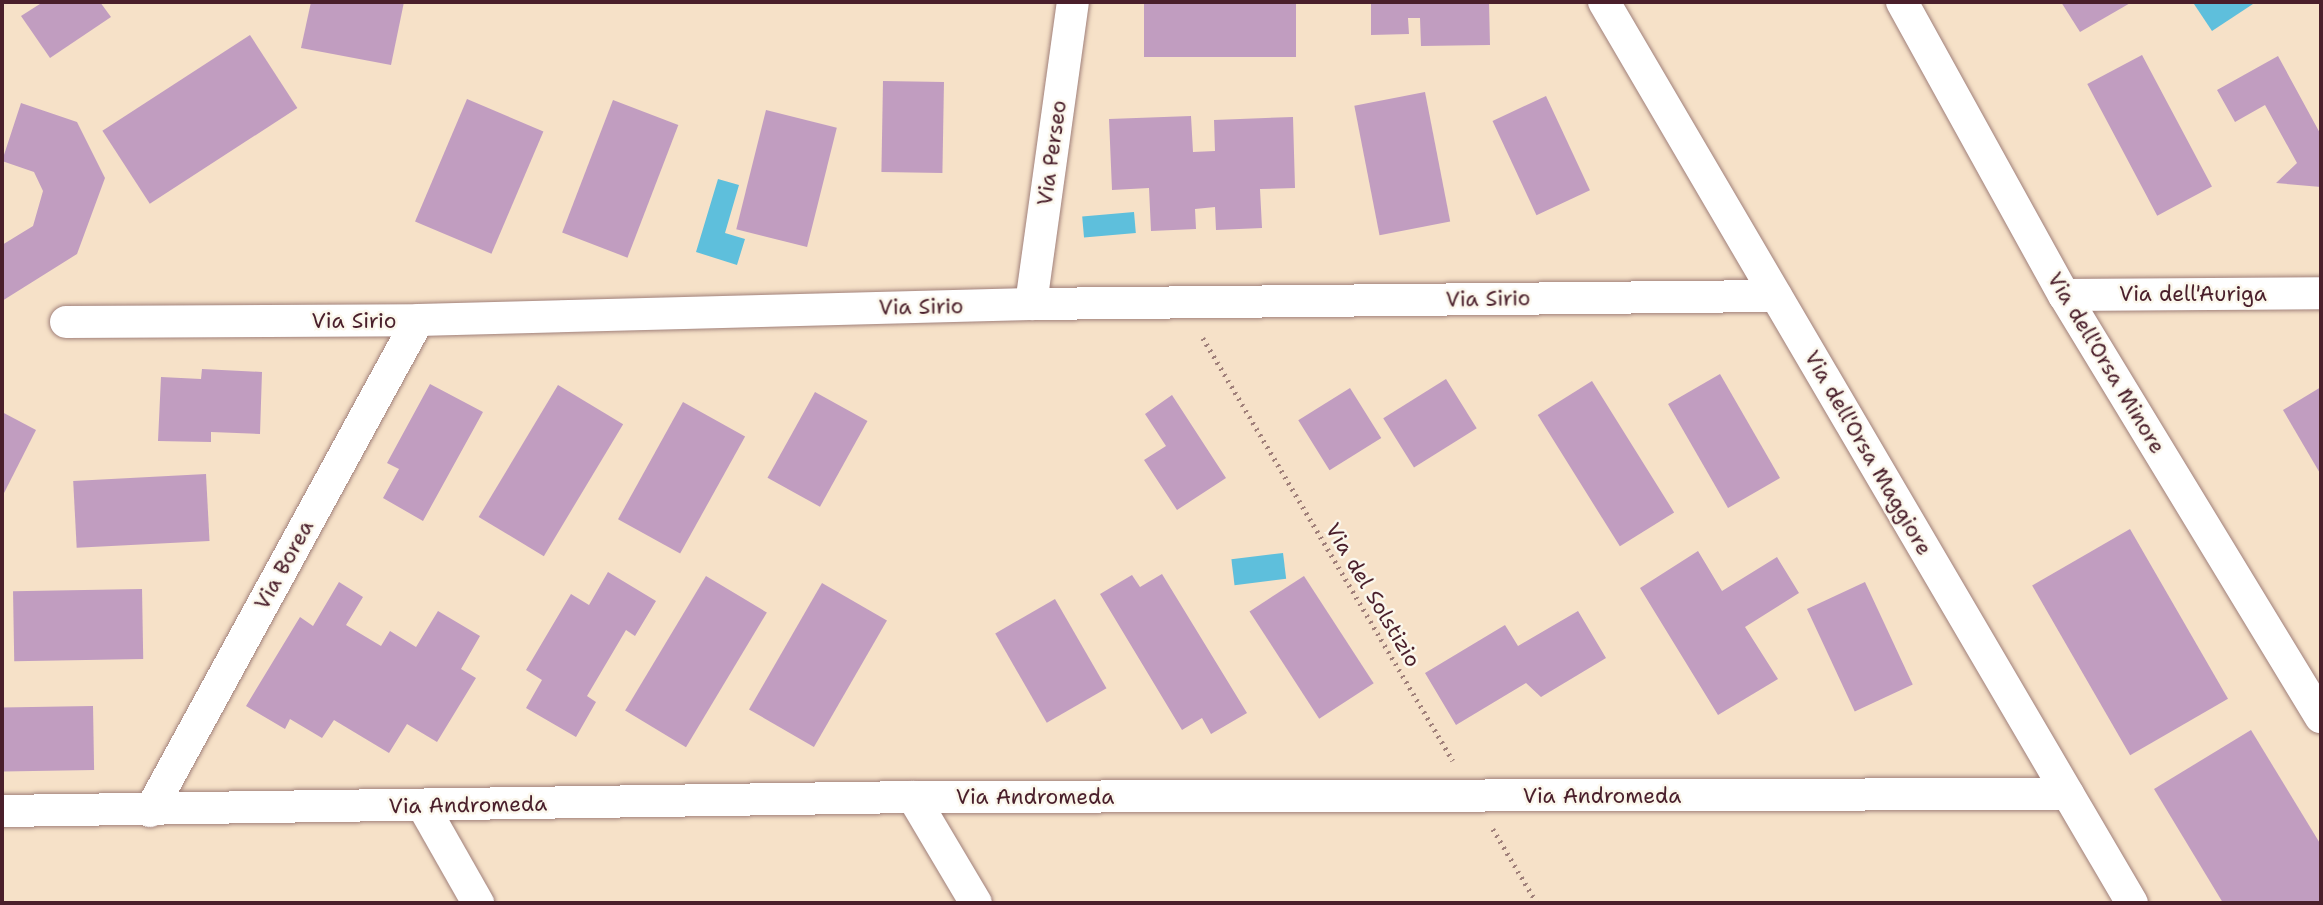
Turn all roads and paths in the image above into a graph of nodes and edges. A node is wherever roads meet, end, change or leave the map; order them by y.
1 (1073, 2) edge
2 (1604, 2) edge
3 (1902, 2) edge
4 (2321, 293) edge
5 (2064, 295) junction
6 (1776, 296) junction
7 (1182, 303) junction
8 (1031, 304) junction
9 (418, 320) junction
10 (66, 322) dead end
11 (2321, 717) edge
12 (2068, 793) junction
13 (914, 797) junction
14 (1474, 797) junction
15 (424, 806) junction
16 (2, 810) edge
17 (150, 811) junction
18 (478, 903) edge
19 (976, 903) edge
20 (1537, 903) edge
21 (2132, 903) edge

1 - 8 street, Via Perseo
2 - 6 street, Via dell'Orsa Maggiore
3 - 5 street, Via dell'Orsa Minore
4 - 5 street, Via dell'Auriga
5 - 11 street, Via dell'Orsa Minore
6 - 7 street, Via Sirio
6 - 12 street, Via dell'Orsa Maggiore
7 - 8 street, Via Sirio
7 - 14 path, Via del Solstizio
8 - 9 street, Via Sirio
9 - 10 street, Via Sirio
9 - 17 street, Via Borea
12 - 14 street, Via Andromeda
12 - 21 street, Via dell'Orsa Maggiore
13 - 14 street, Via Andromeda
13 - 15 street, Via Andromeda
13 - 19 street
14 - 20 path, Via del Solstizio
15 - 17 street, Via Andromeda
15 - 18 street
16 - 17 street, Via Andromeda

